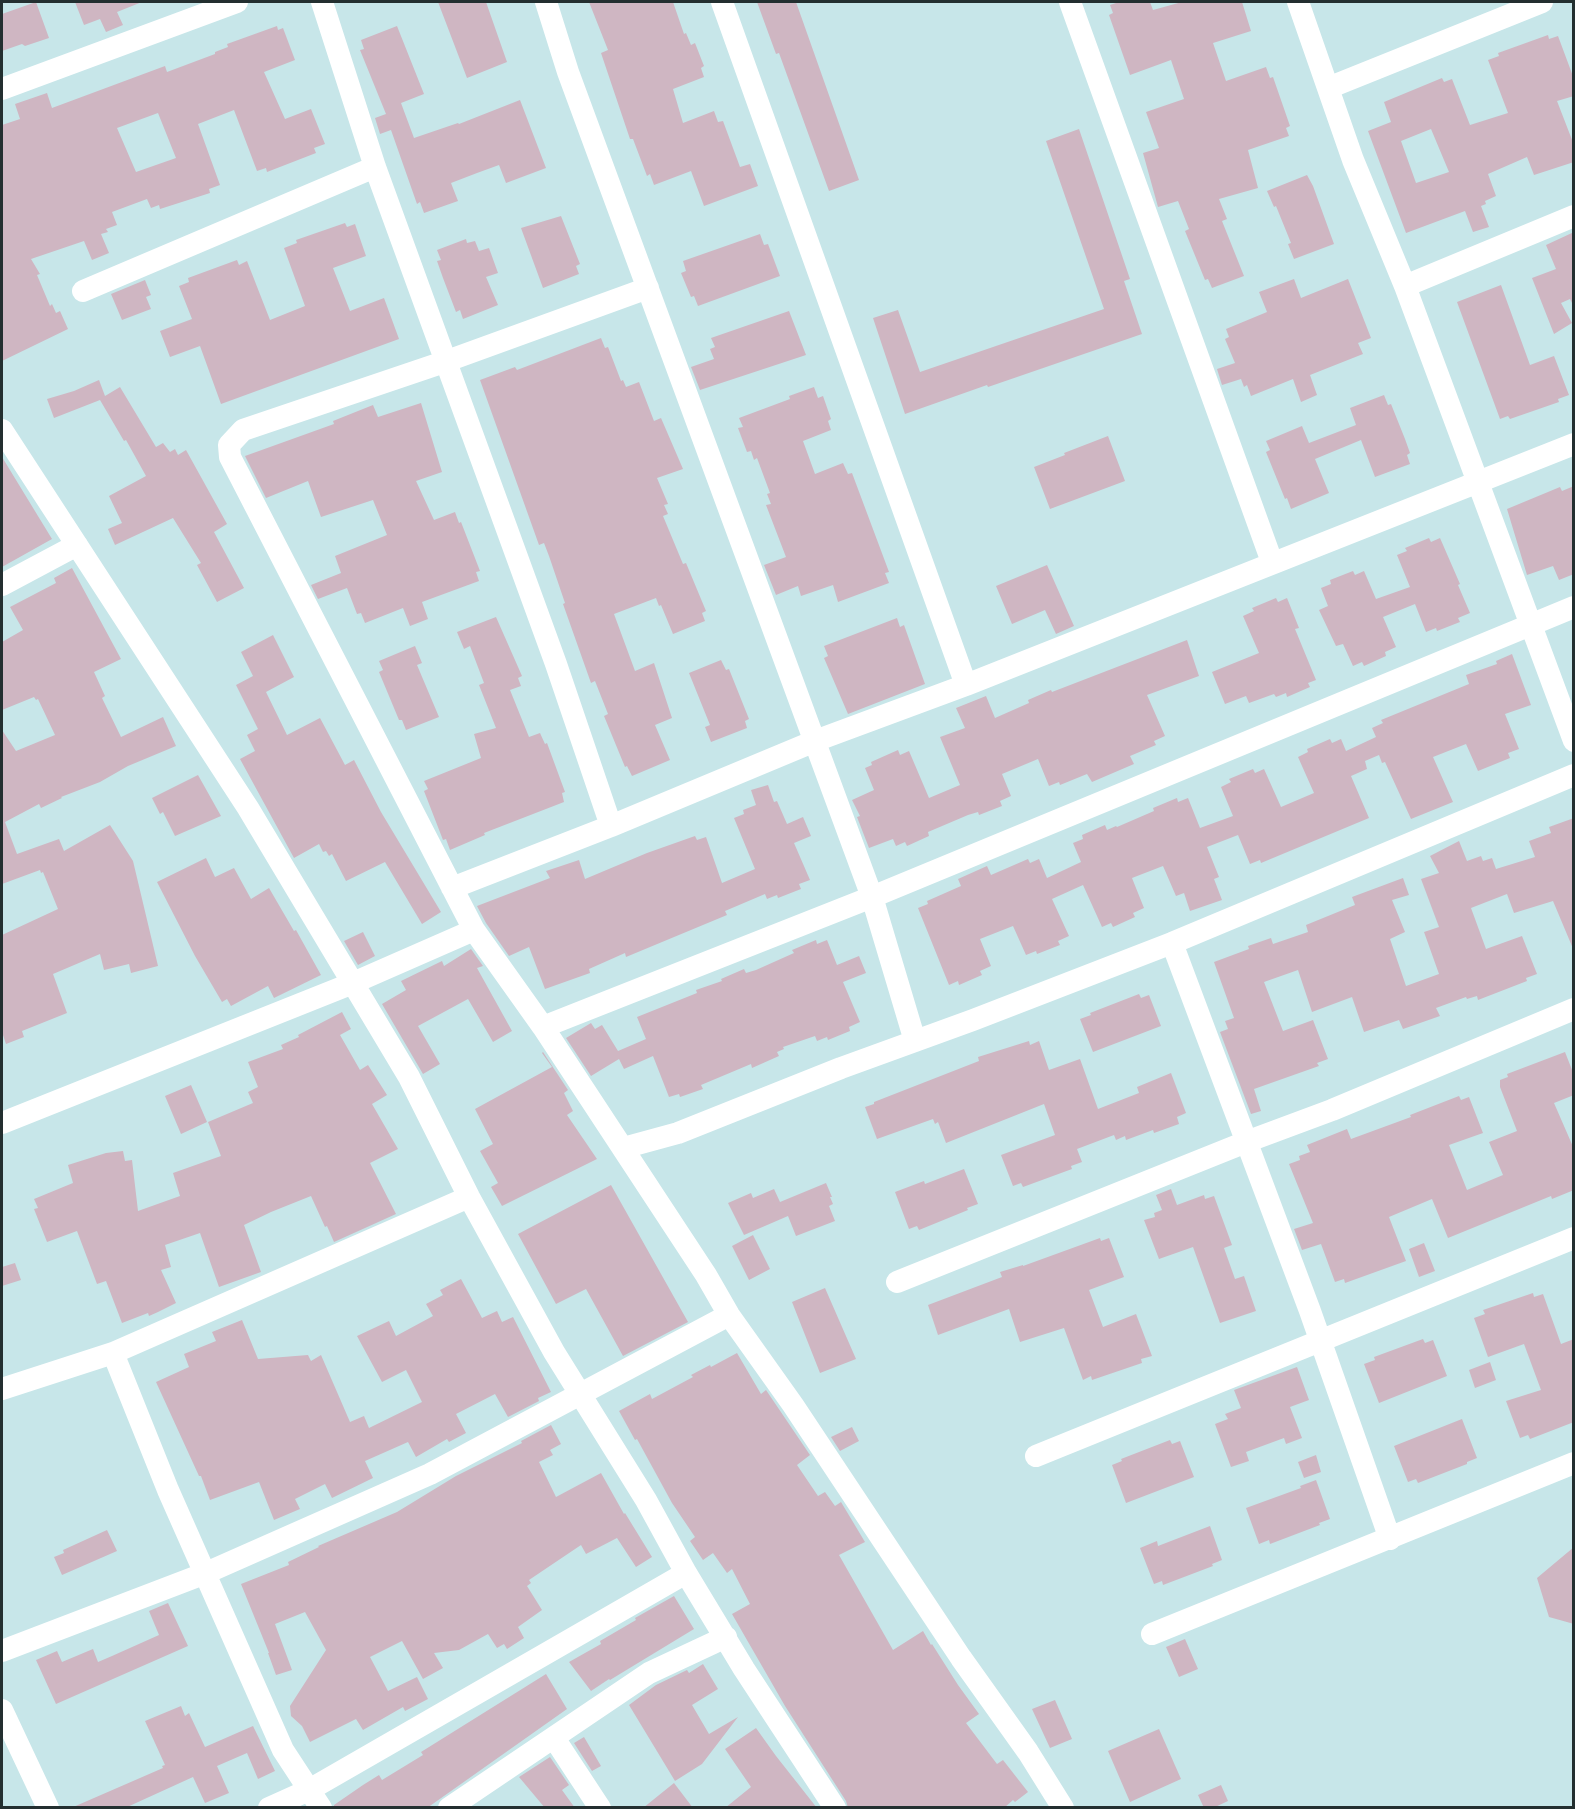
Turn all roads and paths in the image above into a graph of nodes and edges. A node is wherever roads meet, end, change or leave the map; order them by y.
1 (237, 2) edge
2 (322, 2) edge
3 (546, 2) edge
4 (722, 2) edge
5 (1070, 2) edge
6 (1298, 2) edge
7 (1542, 2) edge
8 (1328, 88) junction
9 (2, 89) edge
10 (375, 167) junction
11 (1574, 216) edge
12 (1405, 286) junction
13 (648, 288) junction
14 (83, 291) dead end
15 (447, 361) junction
16 (2, 430) edge
17 (1574, 444) edge
18 (1477, 483) junction
19 (77, 545) junction
20 (1272, 562) junction
21 (2, 585) edge
22 (1574, 608) edge
23 (1529, 625) junction
24 (966, 685) junction
25 (815, 741) junction
26 (1574, 741) edge
27 (1574, 775) edge
28 (611, 826) junction
29 (452, 888) junction
30 (872, 897) junction
31 (474, 930) junction
32 (1172, 943) junction
33 (353, 983) junction
34 (1574, 1009) edge
35 (543, 1027) junction
36 (915, 1041) junction
37 (2, 1123) edge
38 (1246, 1142) junction
39 (622, 1148) junction
40 (469, 1197) junction
41 (1574, 1238) edge
42 (897, 1282) dead end
43 (729, 1315) junction
44 (1321, 1341) junction
45 (113, 1353) junction
46 (2, 1389) edge
47 (579, 1394) junction
48 (1036, 1456) dead end
49 (1574, 1463) edge
50 (1390, 1539) junction
51 (206, 1573) junction
52 (686, 1573) junction
53 (1152, 1634) dead end
54 (726, 1637) junction
55 (2, 1651) edge
56 (2, 1710) edge
57 (554, 1738) junction
58 (315, 1799) edge
59 (48, 1808) edge
60 (269, 1808) edge
61 (449, 1808) edge
62 (600, 1808) edge
63 (835, 1808) edge
64 (1063, 1808) edge

1 - 9 street
2 - 10 street
3 - 13 street
4 - 24 street
5 - 20 street
6 - 8 street
7 - 8 street
8 - 12 street
10 - 14 street
10 - 15 street
11 - 12 street
12 - 18 street
13 - 15 street
13 - 25 street
15 - 28 street
15 - 29 street
16 - 19 street
17 - 18 street
18 - 20 street
18 - 23 street
19 - 21 street
19 - 33 street
20 - 24 street
22 - 23 street
23 - 26 street
23 - 30 street
24 - 25 street
25 - 28 street
25 - 30 street
27 - 32 street
28 - 29 street
29 - 31 street
30 - 35 street
30 - 36 street
31 - 33 street
31 - 35 street
32 - 36 street
32 - 38 street
33 - 37 street
33 - 40 street
34 - 38 street
35 - 39 street
36 - 39 street
38 - 42 street
38 - 44 street
39 - 43 street
40 - 45 street
40 - 47 street
41 - 44 street
43 - 47 street
43 - 64 street
44 - 48 street
44 - 50 street
45 - 46 street
45 - 51 street
47 - 51 street
47 - 52 street
49 - 50 street
50 - 53 street
51 - 55 street
51 - 58 street
52 - 54 street
52 - 58 street
54 - 57 street
54 - 63 street
56 - 59 street
57 - 61 street
57 - 62 street
58 - 60 street

